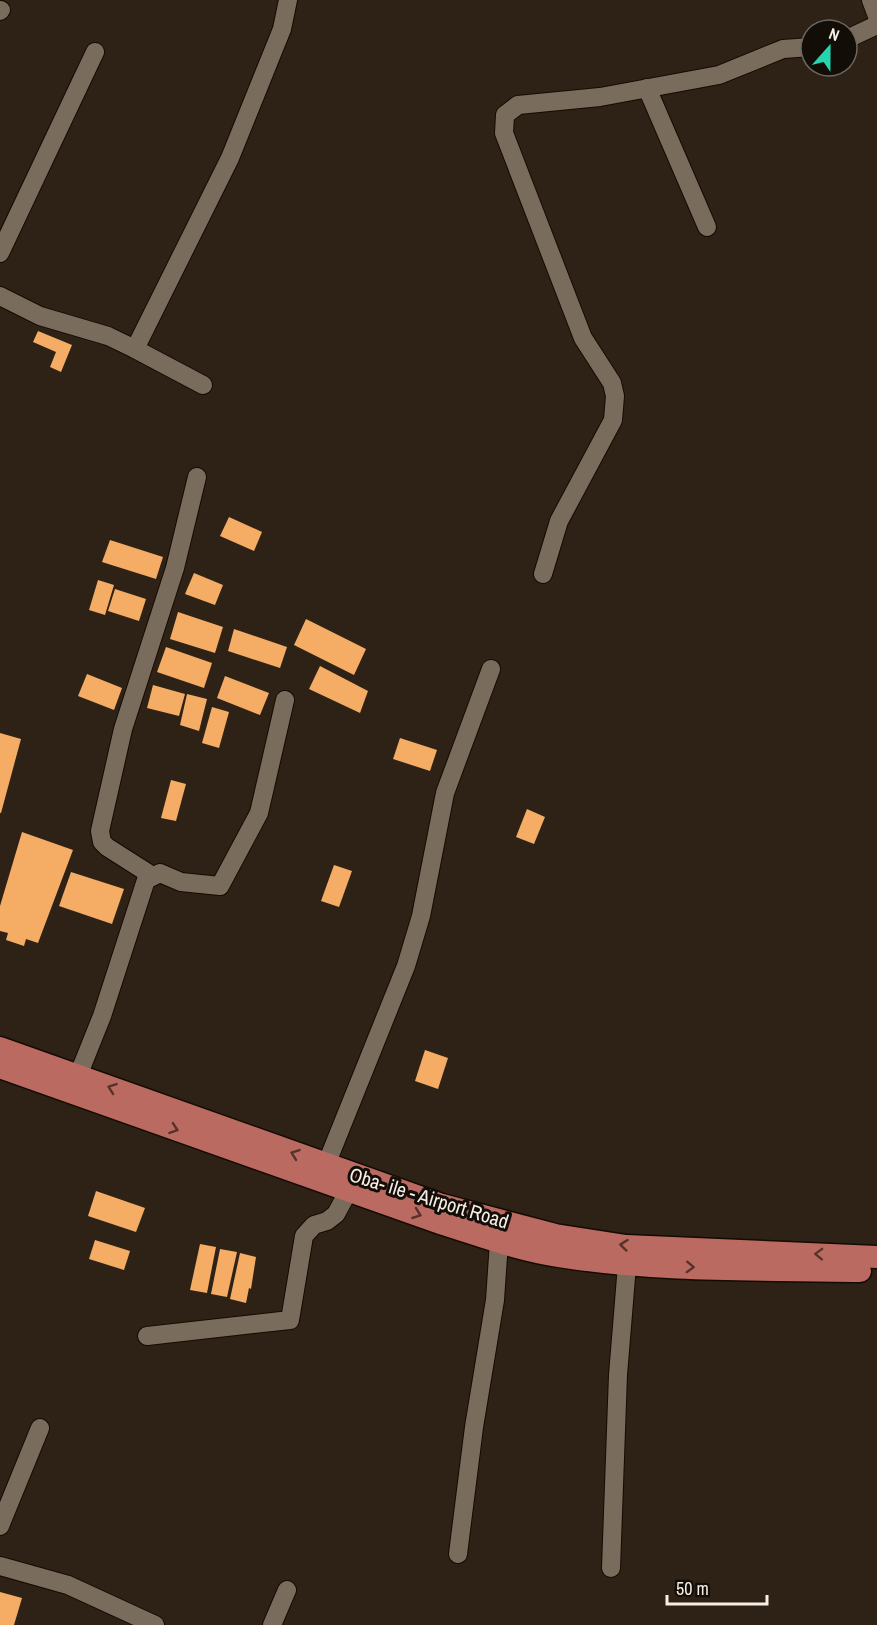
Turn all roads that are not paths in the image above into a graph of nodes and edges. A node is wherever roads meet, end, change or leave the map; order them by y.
1 (288, 0) edge
2 (871, 0) edge
3 (877, 16) edge
4 (877, 26) edge
5 (859, 34) edge
6 (799, 48) edge
7 (94, 52) dead end
8 (647, 88) junction
9 (707, 227) dead end
10 (0, 253) edge
11 (0, 296) edge
12 (135, 349) junction
13 (203, 385) dead end
14 (197, 477) dead end
15 (543, 574) dead end
16 (491, 669) dead end
17 (285, 700) dead end
18 (151, 875) junction
19 (0, 1048) edge
20 (0, 1067) edge
21 (78, 1076) junction
22 (326, 1165) junction
23 (349, 1190) junction
24 (499, 1242) junction
25 (877, 1257) edge
26 (627, 1265) junction
27 (877, 1272) edge
28 (147, 1336) dead end
29 (40, 1428) dead end
30 (0, 1526) edge
31 (458, 1554) dead end
32 (0, 1566) edge
33 (610, 1568) dead end
34 (287, 1590) dead end
35 (155, 1625) edge
36 (272, 1625) edge

1 - 12 street
2 - 3 street
4 - 5 street
6 - 8 street
7 - 10 street
8 - 9 street
8 - 15 street
11 - 12 street
12 - 13 street
14 - 18 street
16 - 22 street
17 - 18 street
18 - 21 street
19 - 21 main road, Oba- ile - Airport Road
20 -> 23 main road, Oba- ile - Airport Road
22 -> 21 main road, Oba- ile - Airport Road
25 -> 22 main road, Oba- ile - Airport Road
23 -> 24 main road, Oba- ile - Airport Road
23 - 28 street
24 - 26 main road, Oba- ile - Airport Road
24 - 31 street
26 -> 27 main road, Oba- ile - Airport Road
26 - 33 street
29 - 30 street
32 - 35 street
34 - 36 street

